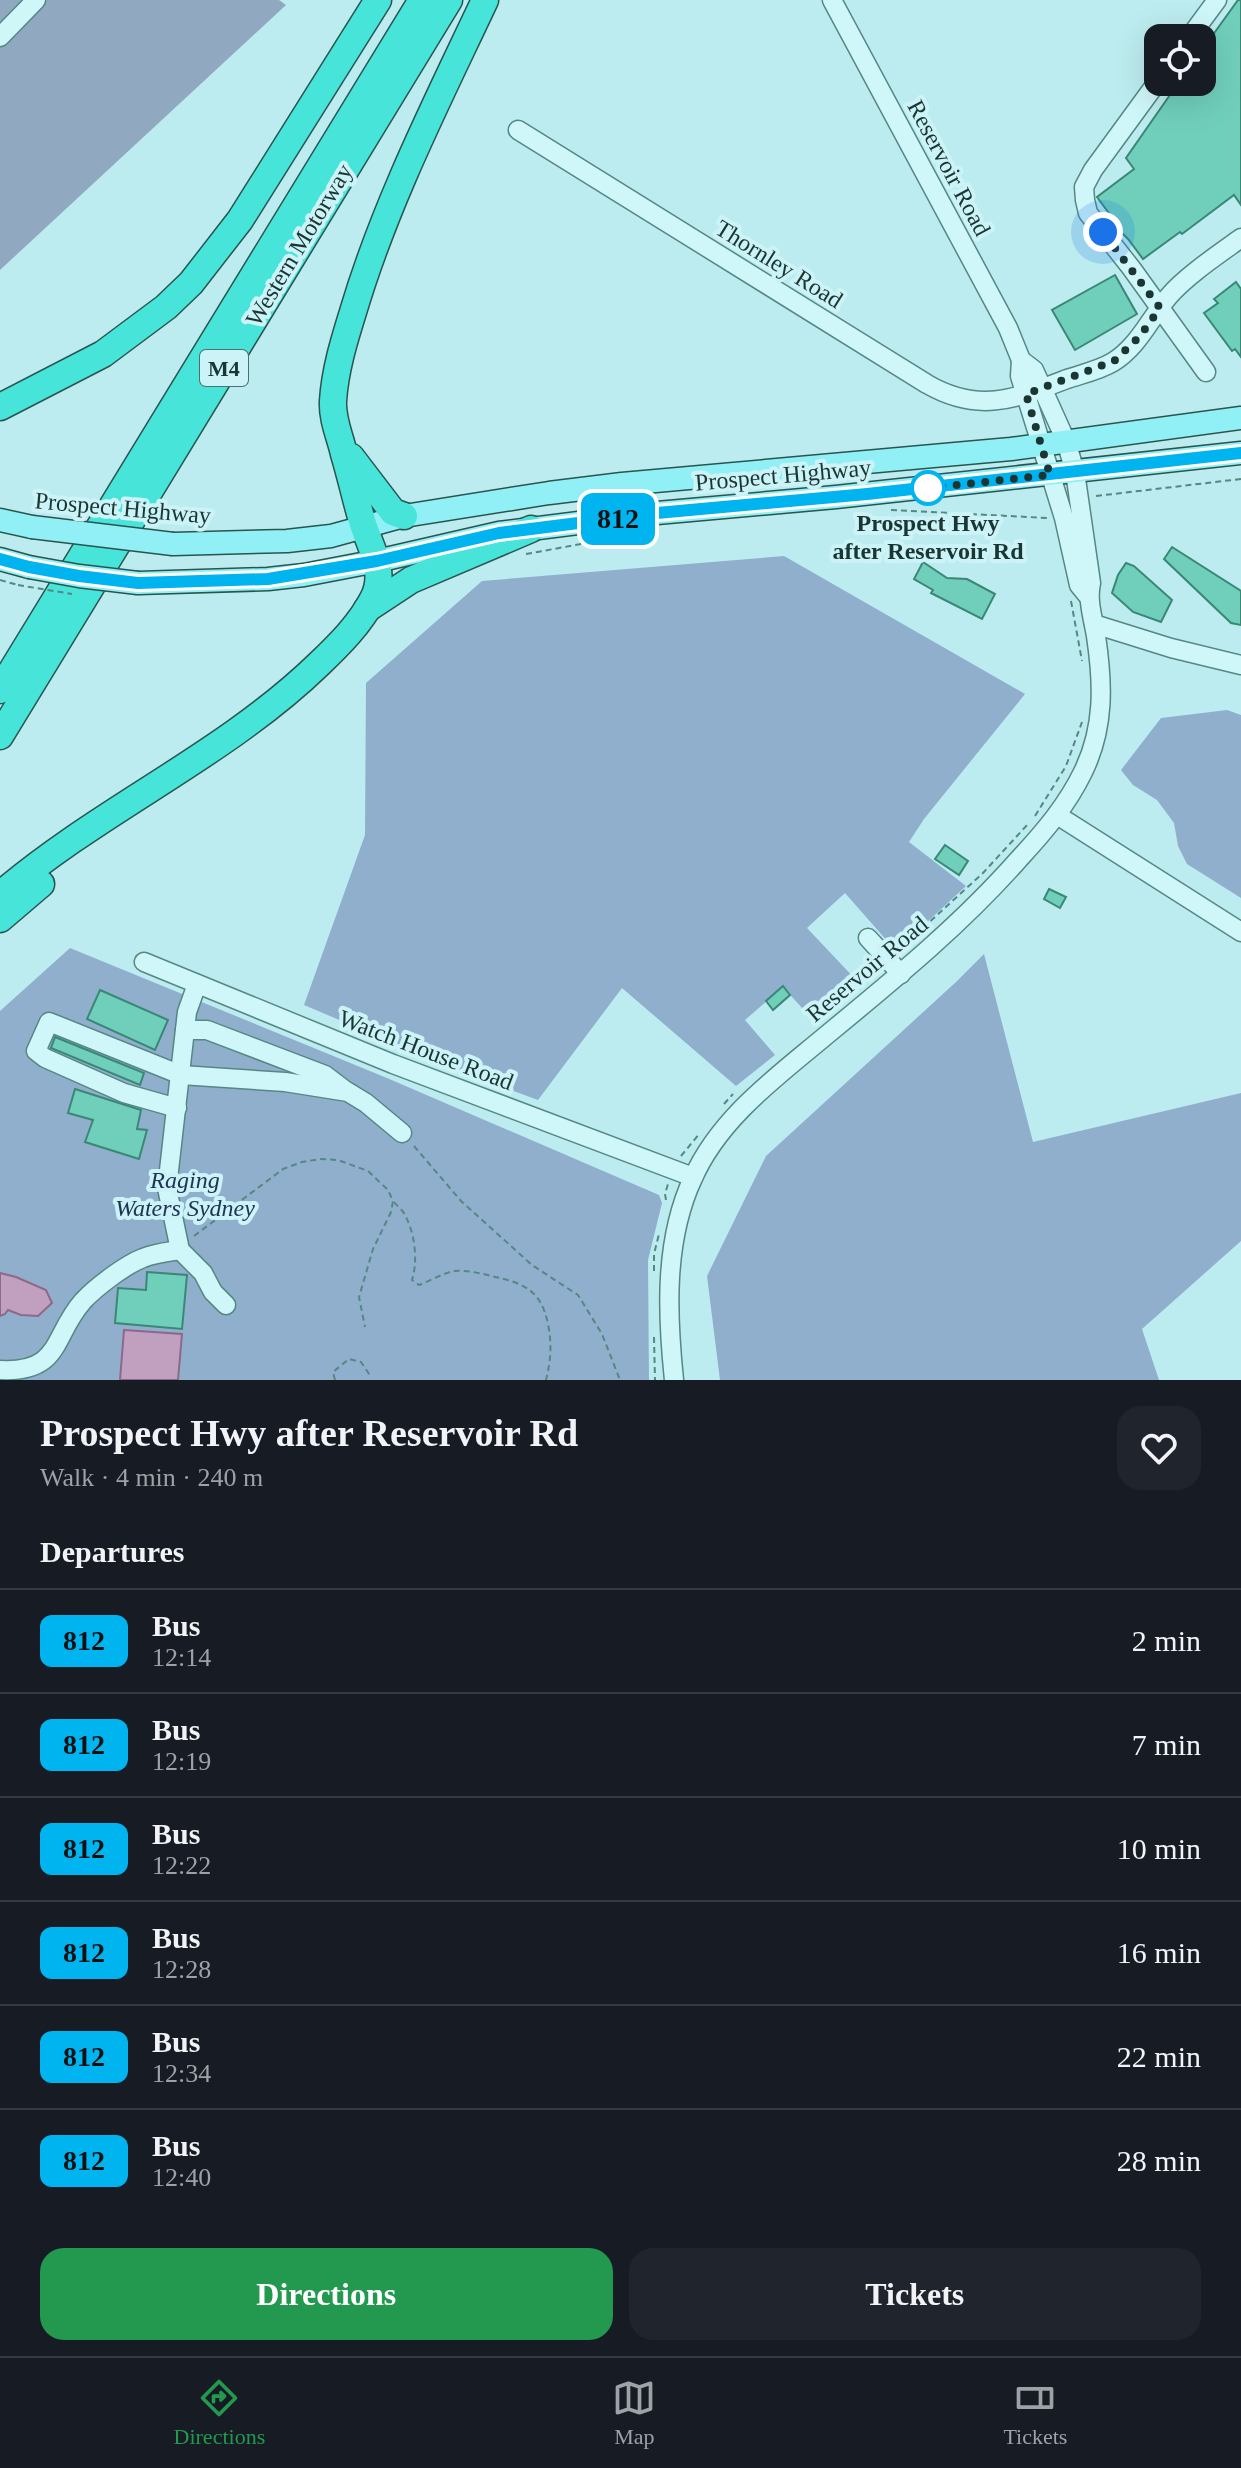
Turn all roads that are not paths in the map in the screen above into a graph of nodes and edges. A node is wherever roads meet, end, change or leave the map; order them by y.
1 (36, 0) edge
2 (359, 0) edge
3 (378, 0) edge
4 (422, 0) edge
5 (449, 0) edge
6 (485, 0) edge
7 (832, 0) edge
8 (1217, 0) edge
9 (1199, 24) edge
10 (0, 37) edge
11 (1147, 96) edge
12 (518, 130) dead end
13 (240, 220) junction
14 (1241, 238) edge
15 (1160, 308) junction
16 (1206, 372) dead end
17 (1034, 392) junction
18 (0, 407) edge
19 (1241, 418) edge
20 (1066, 441) junction
21 (1039, 444) junction
22 (342, 445) junction
23 (1241, 453) edge
24 (1075, 472) junction
25 (1050, 475) junction
26 (404, 516) junction
27 (0, 520) edge
28 (364, 526) junction
29 (531, 529) junction
30 (0, 559) edge
31 (377, 561) junction
32 (1079, 597) junction
33 (367, 609) junction
34 (1094, 624) junction
35 (1241, 665) edge
36 (0, 690) edge
37 (0, 736) edge
38 (1057, 815) junction
39 (98, 823) junction
40 (0, 895) edge
41 (0, 919) edge
42 (1241, 932) edge
43 (868, 938) dead end
44 (144, 962) dead end
45 (894, 967) junction
46 (197, 984) junction
47 (185, 1030) junction
48 (181, 1075) junction
49 (348, 1092) junction
50 (177, 1108) junction
51 (402, 1133) road end
52 (693, 1177) junction
53 (180, 1250) junction
54 (226, 1305) dead end
55 (0, 1370) edge
56 (674, 1380) edge

1 - 10 street
2 - 13 highway
3 - 13 highway
4 - 36 highway, Western Motorway / M4
5 - 37 highway, Western Motorway / M4
6 - 22 highway
7 - 17 street, Reservoir Road
8 - 9 street
11 - 15 street
12 - 17 street, Thornley Road
13 - 18 highway
14 - 15 street, Thornley Road
15 - 16 street
15 - 17 street, Thornley Road
17 - 20 street, Reservoir Road
17 - 21 street, Reservoir Road
19 - 20 main road, Prospect Highway
20 - 21 main road, Prospect Highway
20 - 24 street, Reservoir Road
21 - 25 street, Reservoir Road
21 - 26 main road, Prospect Highway
22 - 26 highway
22 - 28 highway
23 - 24 main road, Prospect Highway
24 - 25 main road, Prospect Highway
24 - 32 street, Reservoir Road
25 - 29 main road, Prospect Highway
25 - 32 street, Reservoir Road
26 - 28 main road, Prospect Highway
27 - 28 main road, Prospect Highway, bridge
28 - 31 highway
29 - 31 main road, Prospect Highway
29 - 33 highway
30 - 31 main road, Prospect Highway, bridge
31 - 33 highway
32 - 34 street, Reservoir Road
33 - 39 highway
34 - 35 street
34 - 38 street, Reservoir Road
38 - 42 street
38 - 45 street, Reservoir Road
39 - 40 highway
39 - 41 highway
43 - 45 street
44 - 46 street, Watch House Road
45 - 52 street, Reservoir Road
46 - 47 street
46 - 52 street, Watch House Road
47 - 48 street
47 - 49 street
48 - 49 street
48 - 50 street
48 - 50 street
49 - 51 street
50 - 53 street
52 - 56 street, Reservoir Road
53 - 54 street
53 - 55 street

